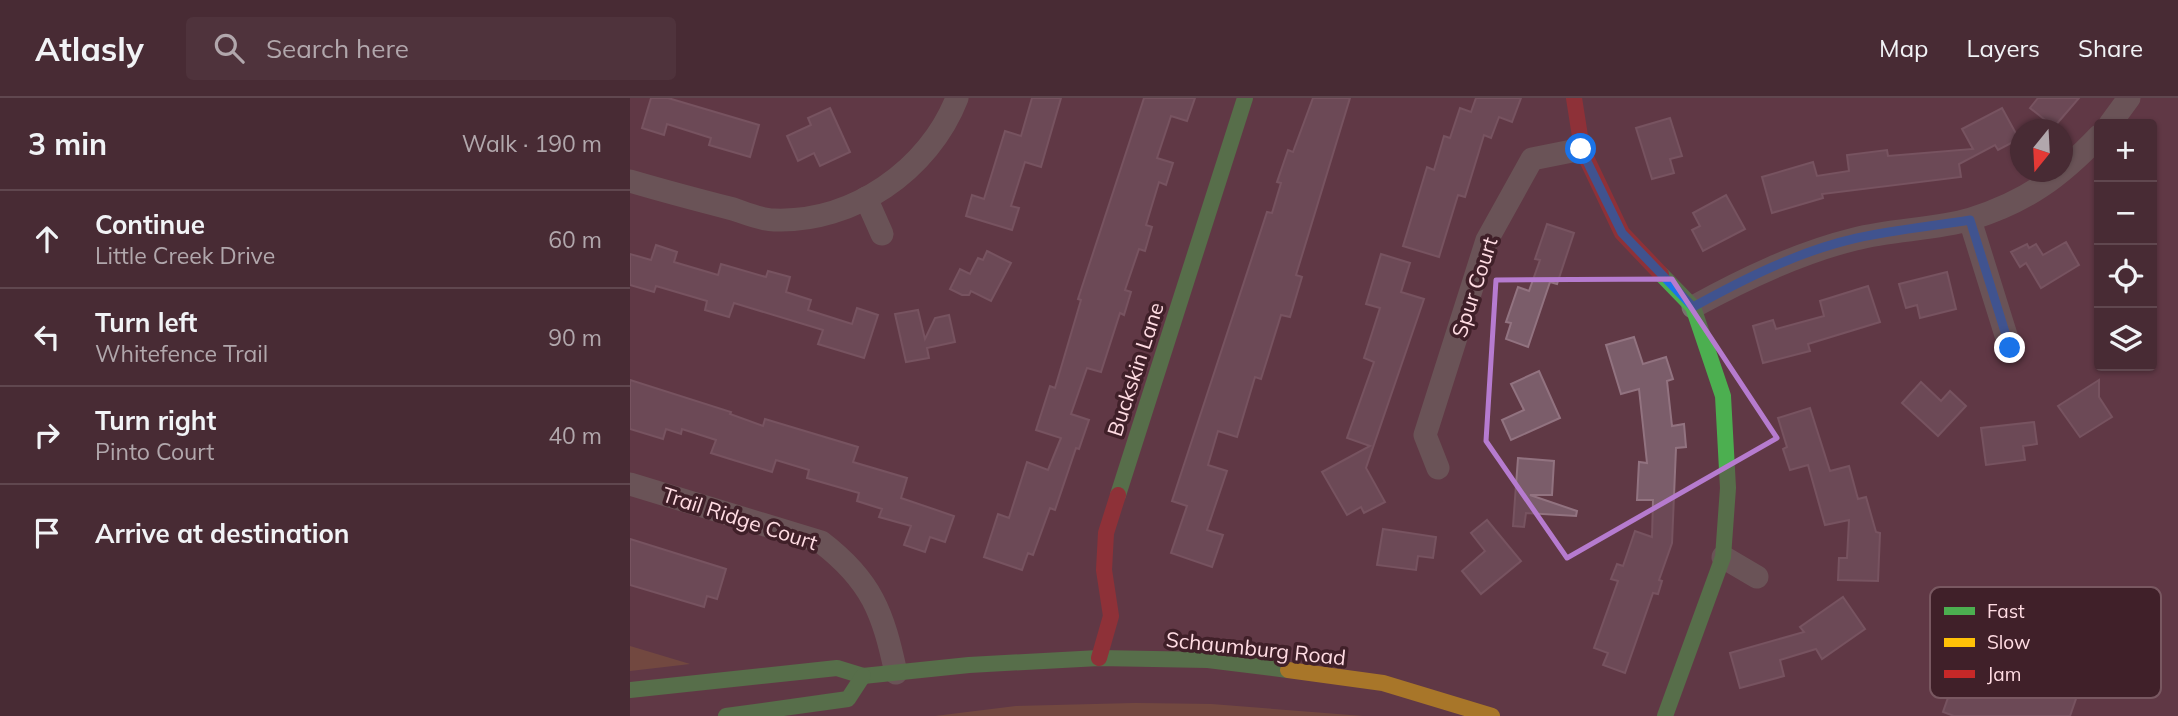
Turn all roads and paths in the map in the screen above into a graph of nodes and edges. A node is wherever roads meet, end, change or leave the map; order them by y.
1 (957, 98) edge
2 (1245, 98) edge
3 (1574, 98) edge
4 (2129, 98) edge
5 (2114, 119) edge
6 (2094, 141) edge
7 (1581, 149) junction
8 (630, 181) edge
9 (866, 198) junction
10 (1970, 220) junction
11 (882, 234) dead end
12 (1693, 307) junction
13 (2010, 348) dead end
14 (1438, 468) dead end
15 (630, 484) edge
16 (1723, 557) junction
17 (1758, 577) dead end
18 (1099, 658) junction
19 (897, 673) junction
20 (863, 676) junction
21 (630, 690) edge
22 (726, 716) edge
23 (1492, 716) edge
24 (1665, 716) edge

1 - 9 street
2 - 18 street, Buckskin Lane
3 - 7 street
4 - 5 street
6 - 10 street
7 - 12 street
7 - 14 street, Spur Court
8 - 9 street
9 - 11 street
10 - 12 street
10 - 13 street
12 - 16 street
15 - 19 street, Trail Ridge Court
16 - 17 street
16 - 24 street
18 - 19 street, Schaumburg Road
18 - 23 street, Schaumburg Road
19 - 20 street, Schaumburg Road
20 - 21 street, Schaumburg Road
20 - 22 street

